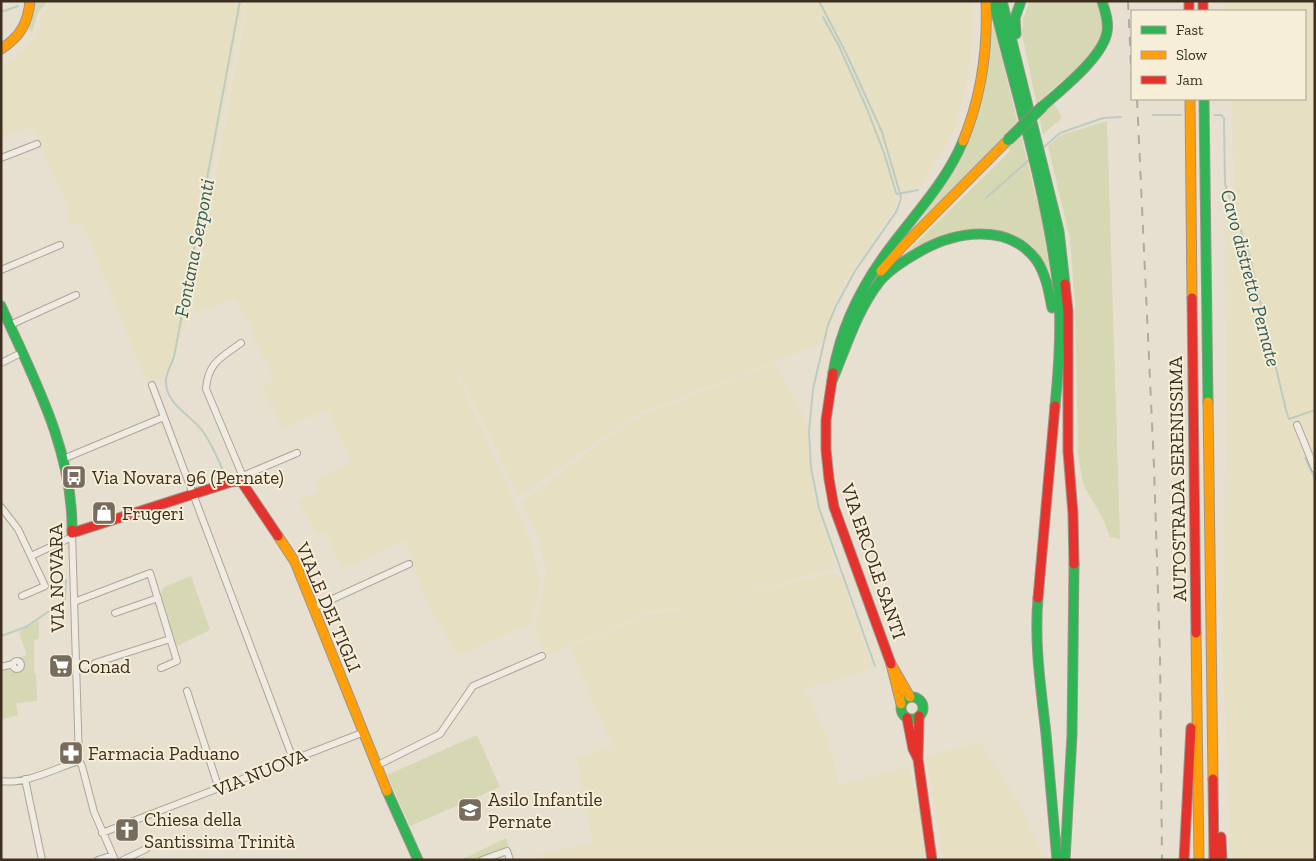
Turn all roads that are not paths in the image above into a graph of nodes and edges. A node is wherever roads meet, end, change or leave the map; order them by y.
1 (24, 1) edge
2 (30, 1) edge
3 (986, 1) edge
4 (994, 1) edge
5 (1002, 1) edge
6 (1021, 1) edge
7 (1102, 1) edge
8 (27, 22) junction
9 (1, 49) edge
10 (1190, 100) edge
11 (1204, 100) edge
12 (1029, 107) junction
13 (37, 144) dead end
14 (1037, 153) junction
15 (1, 158) edge
16 (60, 245) dead end
17 (1, 270) edge
18 (76, 295) dead end
19 (1, 306) edge
20 (10, 325) junction
21 (241, 342) dead end
22 (22, 354) junction
23 (1, 363) edge
24 (832, 381) junction
25 (152, 384) dead end
26 (1057, 387) junction
27 (164, 417) junction
28 (1296, 426) dead end
29 (297, 453) dead end
30 (63, 459) junction
31 (1315, 469) edge
32 (241, 481) junction
33 (193, 493) junction
34 (1, 507) edge
35 (75, 531) junction
36 (31, 556) junction
37 (409, 564) dead end
38 (22, 596) dead end
39 (158, 598) junction
40 (74, 602) junction
41 (313, 608) junction
42 (116, 612) dead end
43 (170, 639) junction
44 (542, 656) dead end
45 (95, 663) dead end
46 (13, 664) dead end
47 (891, 664) junction
48 (87, 665) dead end
49 (1, 667) edge
50 (76, 668) junction
51 (161, 668) dead end
52 (1197, 687) junction
53 (187, 691) dead end
54 (910, 697) junction
55 (902, 704) junction
56 (919, 716) junction
57 (908, 718) junction
58 (1212, 720) junction
59 (362, 733) junction
60 (293, 759) junction
61 (918, 759) junction
62 (79, 761) junction
63 (376, 766) junction
64 (25, 779) junction
65 (1, 781) edge
66 (219, 789) junction
67 (102, 833) junction
68 (146, 849) dead end
69 (114, 857) edge
70 (416, 859) edge
71 (42, 860) edge
72 (98, 860) edge
73 (123, 860) edge
74 (482, 860) edge
75 (510, 860) edge
76 (932, 860) edge
77 (1057, 860) edge
78 (1066, 860) edge
79 (1184, 860) edge
80 (1199, 860) edge
81 (1214, 860) edge
82 (1222, 860) edge

1 - 8 main road
2 - 8 main road
3 - 24 main road
4 - 14 main road
5 - 12 main road
6 - 12 main road
7 - 24 main road, bridge
8 - 9 main road
10 - 52 main road, AUTOSTRADA SERENISSIMA
11 - 58 main road, AUTOSTRADA SERENISSIMA
12 - 14 main road
13 - 15 street
14 - 26 main road
14 - 78 main road
16 - 17 street
18 - 20 street
19 - 20 main road, VIA NOVARA
20 - 22 main road, VIA NOVARA
21 - 32 street
22 - 23 street
22 - 30 main road, VIA NOVARA
24 - 26 main road
24 - 47 main road, VIA ERCOLE SANTI
25 - 27 street
26 - 77 main road
27 - 30 street
27 - 33 street
28 - 31 street
29 - 32 street
30 - 35 main road, VIA NOVARA
32 - 33 main road
32 - 41 main road, VIALE DEI TIGLI
33 - 35 main road
33 - 60 street
34 - 36 street
35 - 36 street
35 - 40 street, VIA NOVARA
36 - 38 street
37 - 41 street
39 - 40 street
39 - 42 street
39 - 43 street
40 - 50 street, VIA NOVARA
41 - 59 main road, VIALE DEI TIGLI
43 - 45 street
43 - 51 street
44 - 63 street
46 - 49 street
47 - 54 main road, VIA ERCOLE SANTI
47 - 55 main road, VIA ERCOLE SANTI
48 - 50 street
50 - 62 street, VIA NOVARA
52 - 79 main road
52 - 80 main road, AUTOSTRADA SERENISSIMA
53 - 66 street
54 - 55 main road
54 - 56 main road
55 - 57 main road
56 - 57 main road
56 - 61 main road
57 - 61 main road
58 - 81 main road, AUTOSTRADA SERENISSIMA
58 - 82 main road
59 - 60 street, VIA NUOVA
59 - 63 main road, VIALE DEI TIGLI
60 - 66 street, VIA NUOVA
61 - 76 main road
62 - 64 street
62 - 67 street, VIA NOVARA
63 - 70 main road, VIALE DEI TIGLI
64 - 65 street
64 - 71 street
66 - 67 street, VIA NUOVA
67 - 69 street, VIA NOVARA
68 - 73 street
69 - 72 street
74 - 75 street

